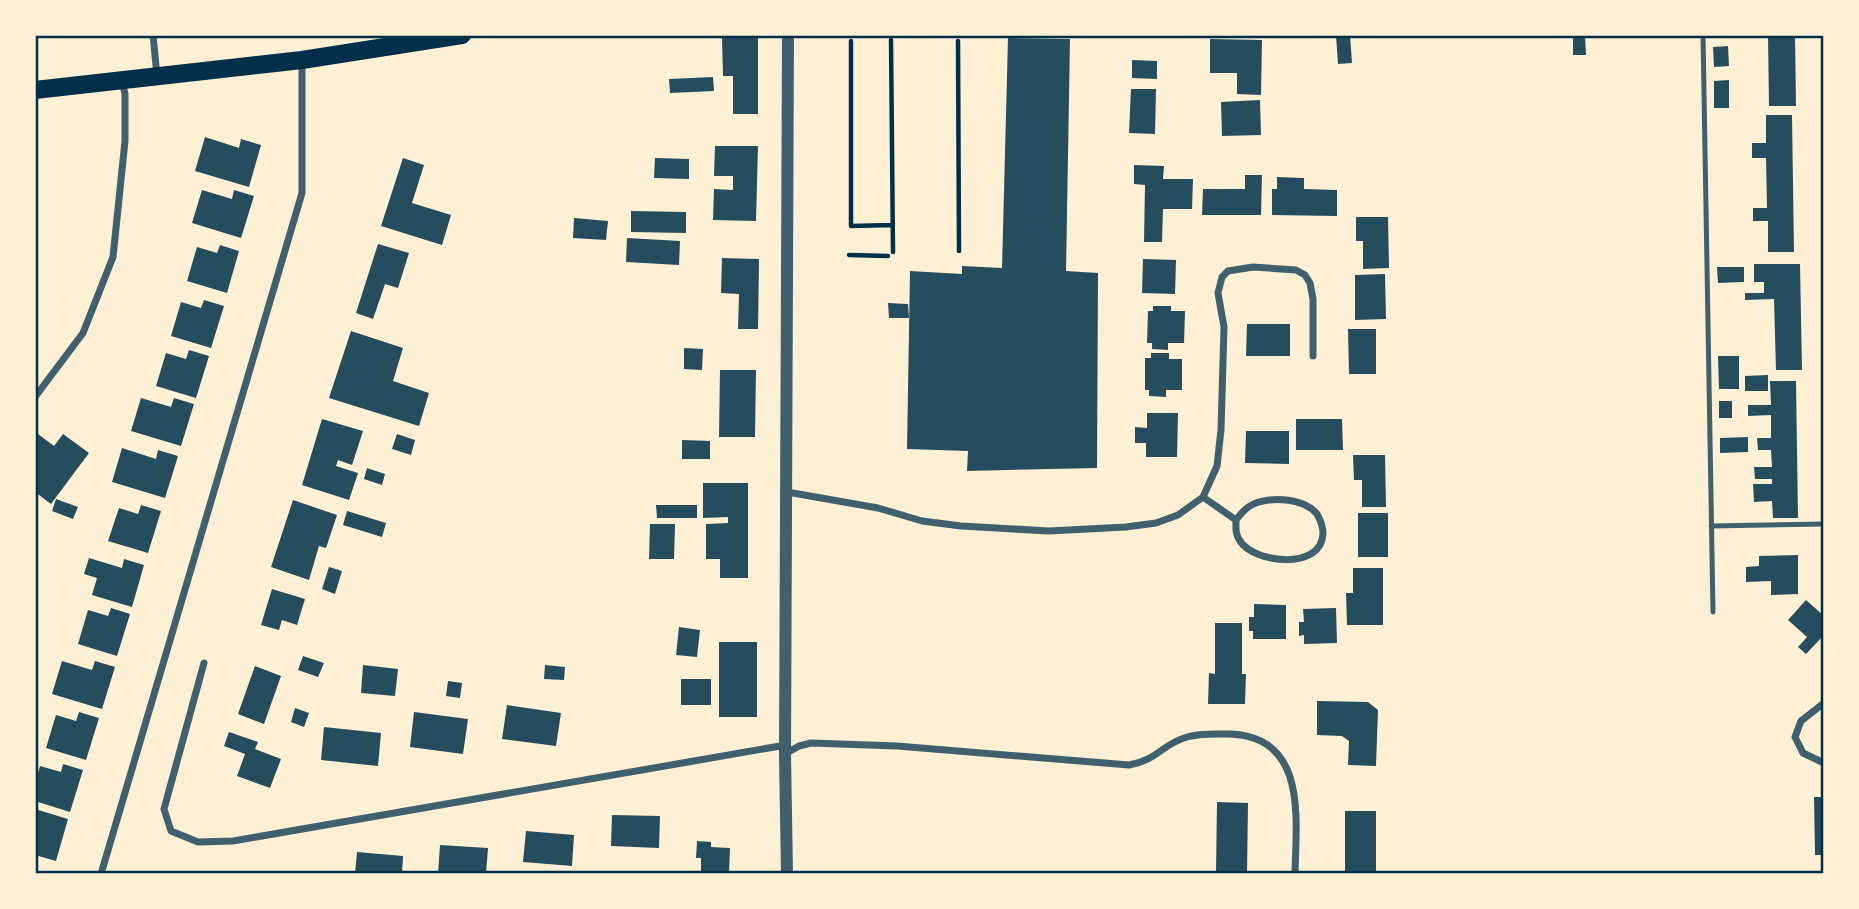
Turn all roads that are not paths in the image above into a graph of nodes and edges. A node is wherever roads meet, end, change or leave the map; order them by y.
1 (153, 35) edge
2 (462, 35) edge
3 (788, 35) edge
4 (1703, 35) edge
5 (302, 60) junction
6 (158, 76) junction
7 (122, 80) junction
8 (35, 90) edge
9 (1313, 356) dead end
10 (35, 397) edge
11 (787, 492) junction
12 (1203, 497) junction
13 (1236, 520) junction
14 (1824, 524) edge
15 (1711, 526) junction
16 (1713, 612) dead end
17 (204, 663) dead end
18 (1824, 703) edge
19 (785, 750) junction
20 (1824, 763) edge
21 (101, 874) edge
22 (787, 874) edge
23 (1295, 874) edge

1 - 6 street
2 - 5 main road
3 - 11 street
4 - 15 lane
5 - 6 main road
5 - 21 street
6 - 7 main road
7 - 8 main road
7 - 10 street
9 - 12 street
11 - 12 street
11 - 19 street
12 - 13 street
13 - 13 street
14 - 15 lane
15 - 16 lane
17 - 19 street
18 - 20 street
19 - 22 street
19 - 23 street

